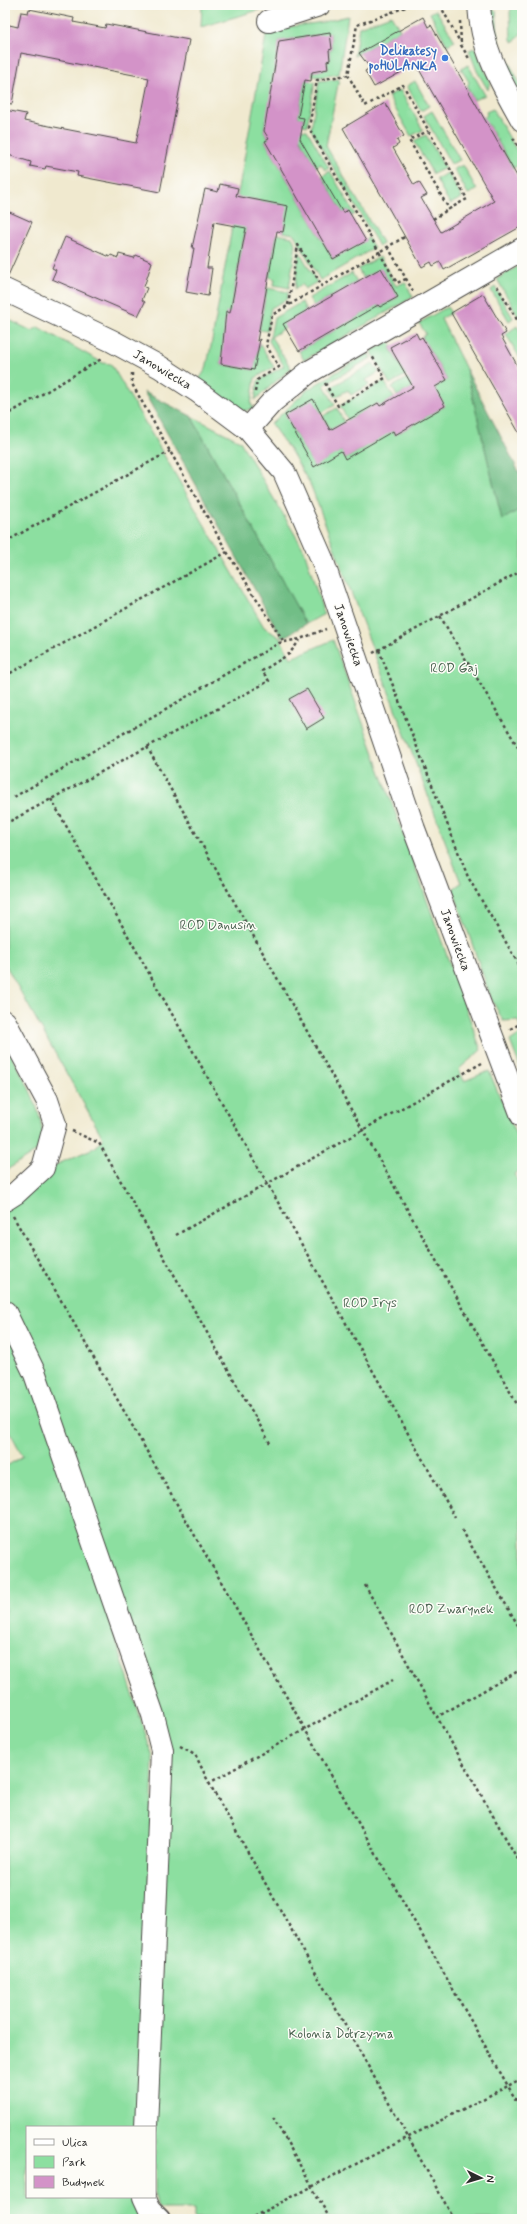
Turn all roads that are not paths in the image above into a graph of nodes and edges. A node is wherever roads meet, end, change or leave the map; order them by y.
1 (320, 5) edge
2 (480, 5) edge
3 (269, 21) dead end
4 (522, 120) edge
5 (522, 249) edge
6 (5, 290) edge
7 (248, 429) junction
8 (5, 1022) edge
9 (522, 1116) edge
10 (8, 1206) edge
11 (5, 1312) edge
12 (146, 2126) edge
13 (144, 2198) edge
14 (159, 2219) edge

1 - 3 street
2 - 4 street
5 - 7 street
6 - 7 street, Janowiecka
7 - 9 street, Janowiecka
8 - 10 street
11 - 12 street
13 - 14 street

